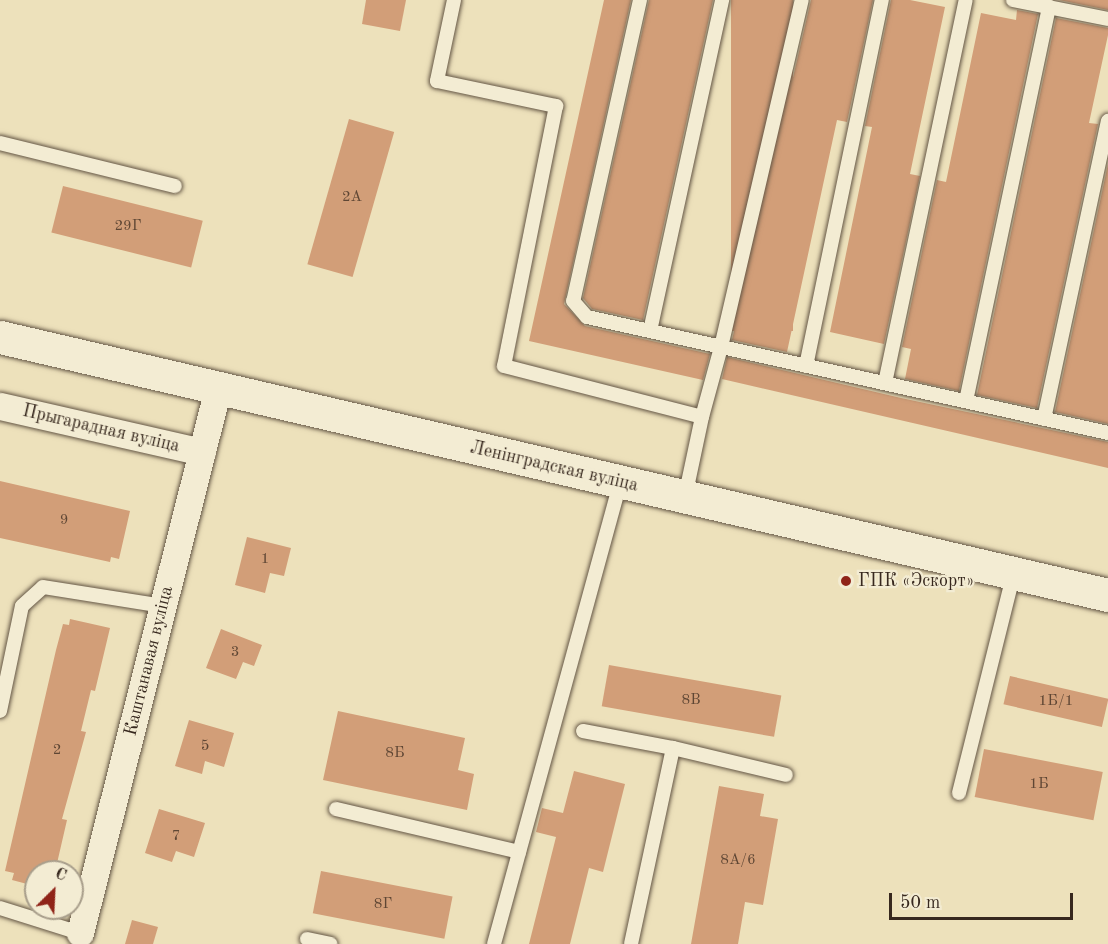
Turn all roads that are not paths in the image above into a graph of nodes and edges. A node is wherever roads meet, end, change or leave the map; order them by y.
1 (454, 0) edge
2 (640, 0) edge
3 (722, 0) edge
4 (802, 0) edge
5 (882, 0) edge
6 (966, 0) edge
7 (1013, 0) edge
8 (1049, 7) junction
9 (1108, 19) edge
10 (1108, 121) edge
11 (0, 142) edge
12 (175, 186) dead end
13 (650, 331) junction
14 (0, 336) edge
15 (721, 347) junction
16 (806, 366) junction
17 (885, 383) junction
18 (218, 388) junction
19 (966, 401) junction
20 (0, 406) edge
21 (702, 417) junction
22 (1044, 419) junction
23 (1108, 433) edge
24 (202, 452) junction
25 (620, 482) junction
26 (685, 497) junction
27 (1014, 573) junction
28 (1108, 595) edge
29 (163, 606) junction
30 (0, 711) edge
31 (583, 731) dead end
32 (673, 748) junction
33 (786, 775) dead end
34 (959, 793) dead end
35 (336, 809) dead end
36 (519, 852) junction
37 (0, 908) edge
38 (80, 933) joint
39 (307, 939) dead end
40 (330, 944) edge
41 (494, 944) edge
42 (631, 944) edge

1 - 21 lane
2 - 13 lane
3 - 13 lane
4 - 15 lane
5 - 16 lane
6 - 17 lane
7 - 8 lane
8 - 9 lane
8 - 19 lane
10 - 22 lane
11 - 12 lane
13 - 15 lane
14 - 18 main road, Ленінградская вуліца
15 - 16 lane
15 - 21 lane
16 - 17 lane
17 - 19 lane
18 - 24 street, Каштанавая вуліца
18 - 25 main road, Ленінградская вуліца
19 - 22 lane
20 - 24 street, Прыгарадная вуліца
21 - 26 lane
22 - 23 lane
24 - 29 street, Каштанавая вуліца
25 - 26 main road, Ленінградская вуліца
25 - 36 lane
26 - 27 main road, Ленінградская вуліца
27 - 28 main road, Ленінградская вуліца
27 - 34 lane
29 - 30 lane
29 - 38 street, Каштанавая вуліца
31 - 32 lane
32 - 33 lane
32 - 42 lane
35 - 36 lane
36 - 41 lane
37 - 38 lane
39 - 40 lane

